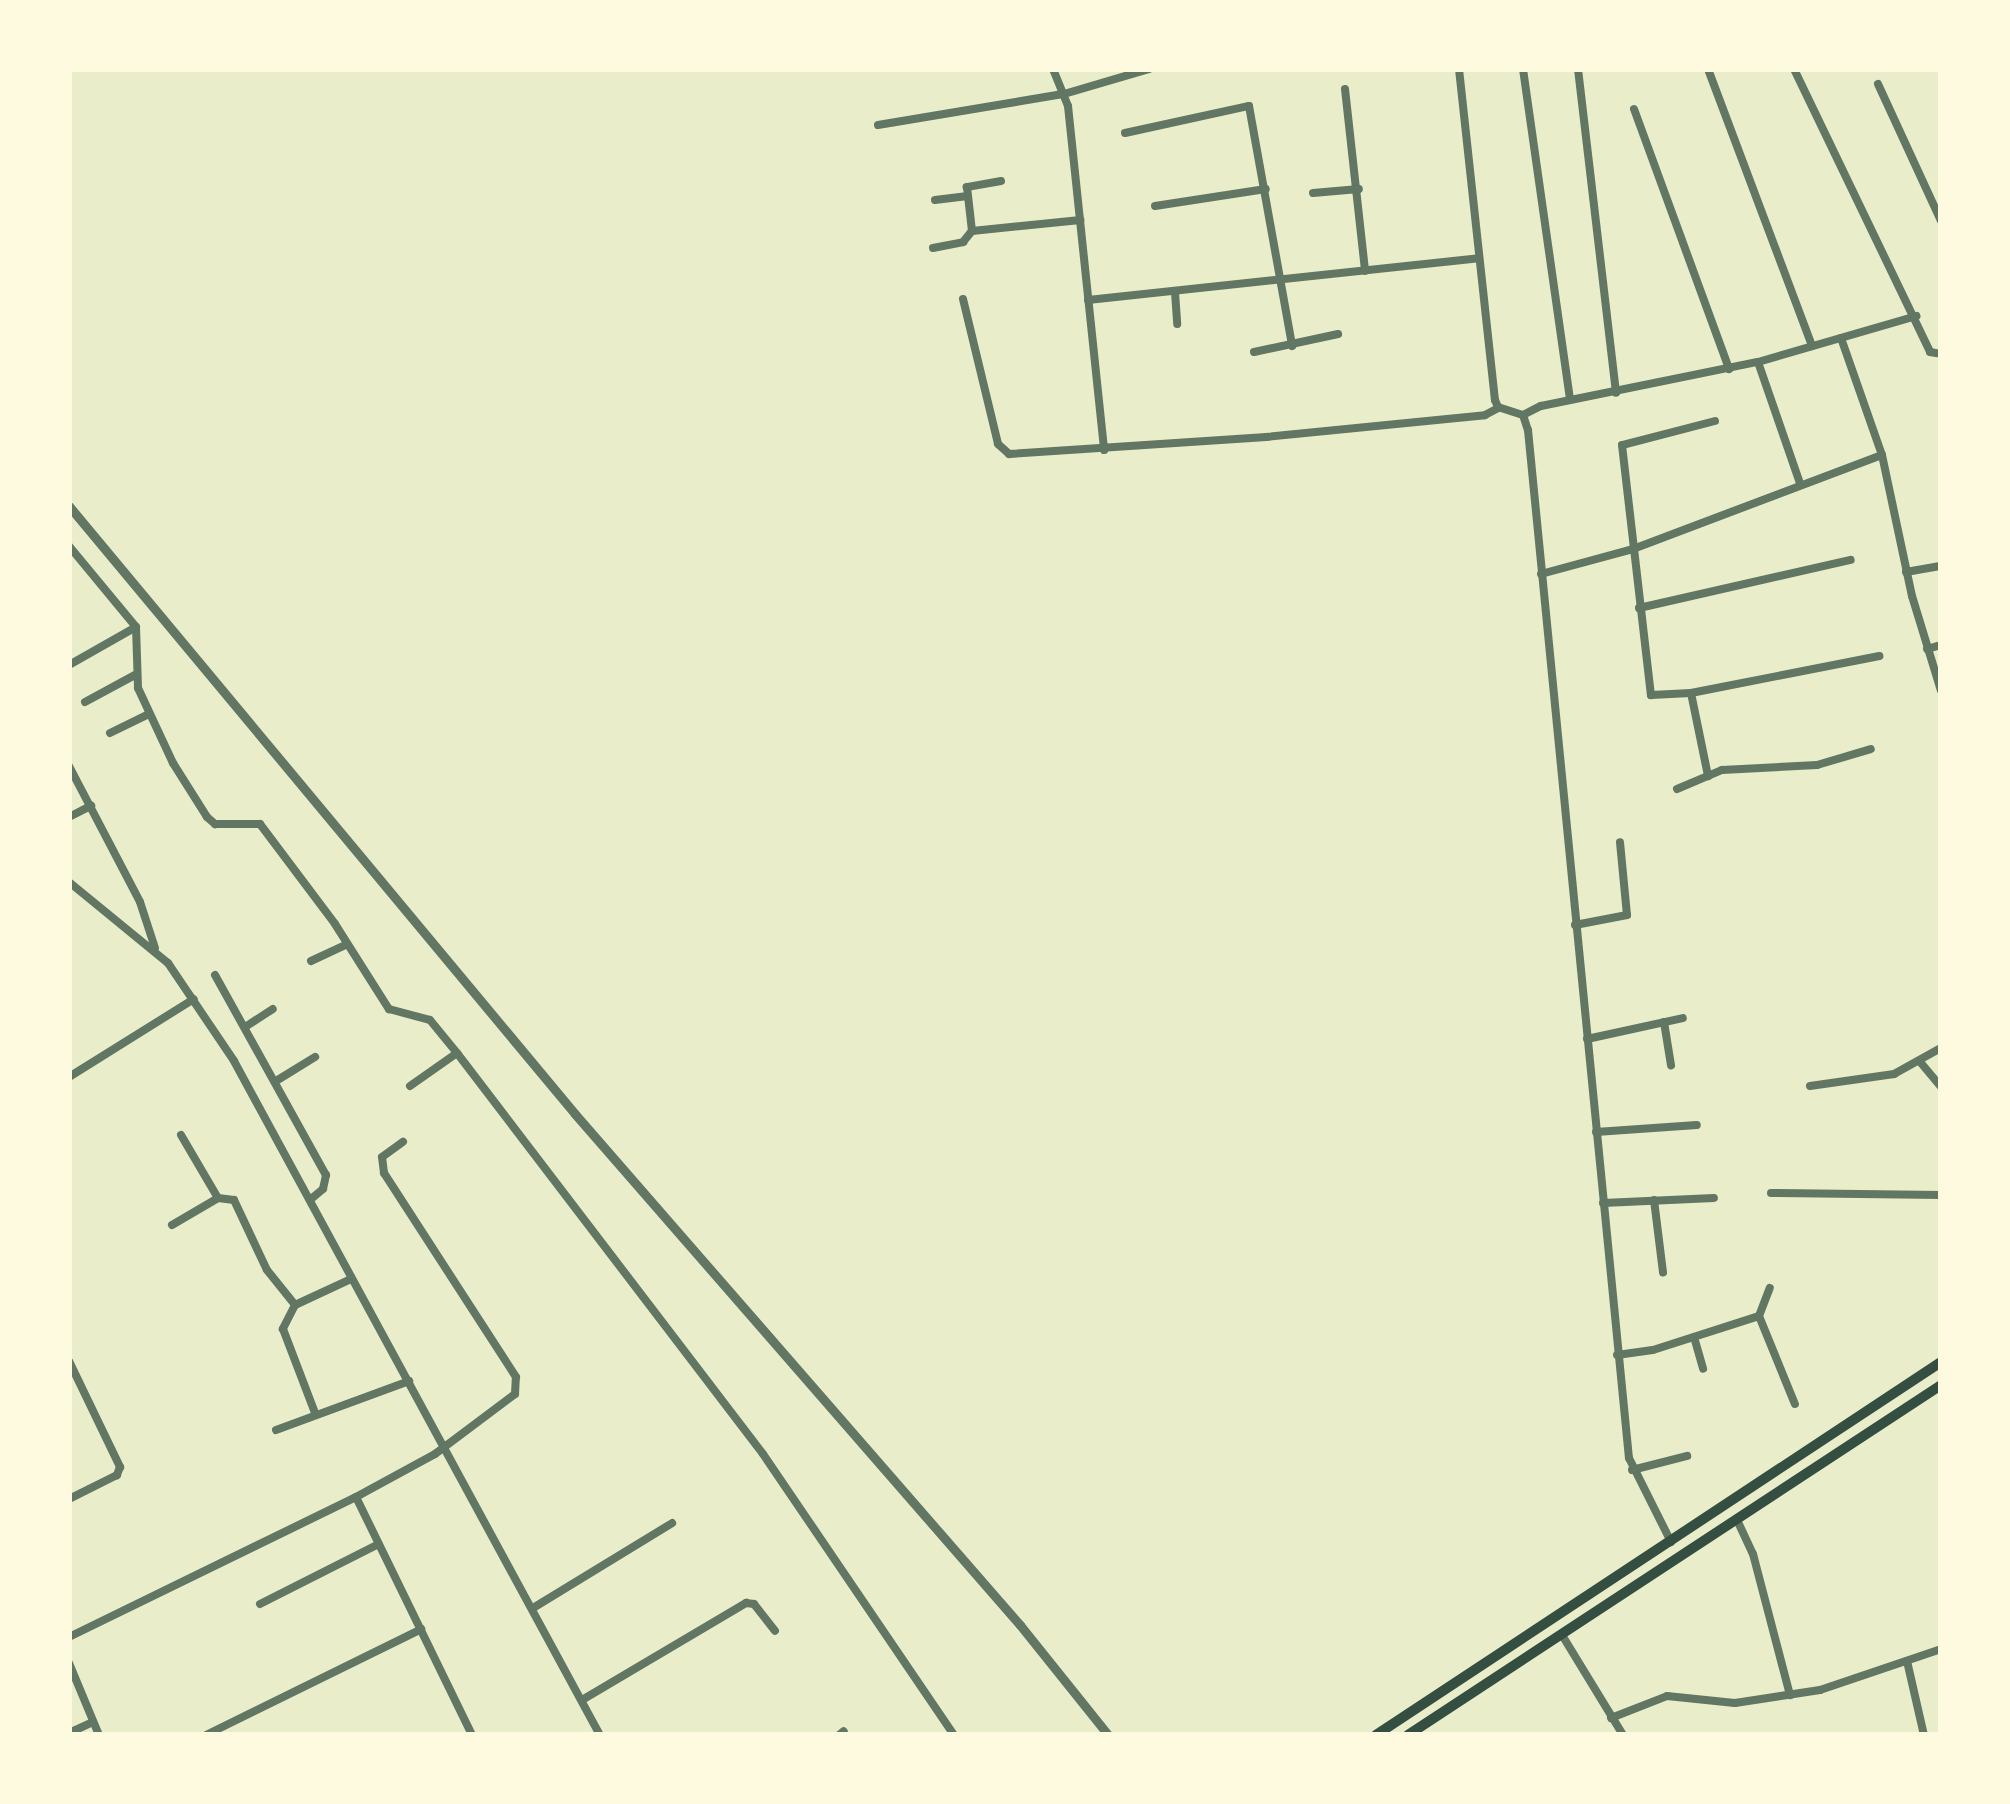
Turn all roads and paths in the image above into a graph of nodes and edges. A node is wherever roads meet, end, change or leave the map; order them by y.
1 (1053, 69) edge
2 (1149, 69) edge
3 (1459, 69) edge
4 (1522, 69) edge
5 (1578, 69) edge
6 (1708, 69) edge
7 (1794, 69) edge
8 (1878, 84) dead end
9 (1345, 89) dead end
10 (1064, 94) junction
11 (1634, 109) dead end
12 (878, 125) dead end
13 (1125, 133) dead end
14 (1001, 181) dead end
15 (1359, 189) junction
16 (1266, 190) junction
17 (1312, 193) dead end
18 (965, 196) junction
19 (935, 200) dead end
20 (1155, 206) dead end
21 (1080, 220) junction
22 (1941, 220) edge
23 (971, 231) junction
24 (933, 248) dead end
25 (1479, 258) junction
26 (1365, 272) junction
27 (1282, 281) junction
28 (1175, 292) junction
29 (963, 299) dead end
30 (1088, 300) junction
31 (1916, 316) junction
32 (1178, 324) dead end
33 (1338, 334) dead end
34 (1841, 338) junction
35 (1292, 346) junction
36 (1812, 346) junction
37 (1254, 352) dead end
38 (1941, 355) edge
39 (1758, 362) junction
40 (1729, 369) junction
41 (1616, 393) junction
42 (1570, 401) junction
43 (1498, 407) junction
44 (1523, 415) junction
45 (1714, 421) dead end
46 (1104, 449) junction
47 (1882, 455) junction
48 (1800, 483) junction
49 (69, 506) edge
50 (69, 546) edge
51 (1633, 549) junction
52 (1851, 560) dead end
53 (1941, 566) edge
54 (1906, 572) junction
55 (1541, 574) junction
56 (1639, 608) junction
57 (136, 627) junction
58 (1941, 646) edge
59 (1927, 649) junction
60 (1879, 656) dead end
61 (69, 664) edge
62 (135, 675) junction
63 (1941, 691) edge
64 (1691, 693) junction
65 (86, 702) dead end
66 (149, 714) junction
67 (110, 733) dead end
68 (1871, 748) dead end
69 (69, 766) edge
70 (1708, 776) junction
71 (1678, 789) dead end
72 (91, 806) junction
73 (69, 817) edge
74 (1621, 842) dead end
75 (69, 882) edge
76 (1576, 925) junction
77 (347, 944) junction
78 (155, 950) junction
79 (311, 961) dead end
80 (215, 975) dead end
81 (194, 998) junction
82 (273, 1009) dead end
83 (1683, 1018) dead end
84 (1664, 1022) junction
85 (245, 1027) junction
86 (1587, 1039) junction
87 (1941, 1048) edge
88 (457, 1053) junction
89 (314, 1057) dead end
90 (1921, 1063) junction
91 (1671, 1065) dead end
92 (69, 1077) edge
93 (276, 1081) junction
94 (410, 1086) dead end
95 (1810, 1087) dead end
96 (1941, 1087) edge
97 (1696, 1125) dead end
98 (1596, 1132) junction
99 (182, 1135) dead end
100 (403, 1142) dead end
101 (1771, 1193) dead end
102 (1941, 1195) edge
103 (218, 1198) junction
104 (1714, 1198) dead end
105 (310, 1199) junction
106 (1654, 1200) junction
107 (1603, 1203) junction
108 (172, 1225) dead end
109 (1663, 1272) dead end
110 (352, 1279) junction
111 (1770, 1288) dead end
112 (296, 1305) junction
113 (1759, 1316) junction
114 (1694, 1336) junction
115 (1617, 1355) junction
116 (69, 1361) edge
117 (1941, 1362) edge
118 (1703, 1369) dead end
119 (409, 1381) junction
120 (1941, 1384) edge
121 (1795, 1404) dead end
122 (315, 1413) junction
123 (276, 1430) dead end
124 (445, 1447) junction
125 (1687, 1456) dead end
126 (1631, 1470) junction
127 (356, 1497) junction
128 (69, 1499) edge
129 (1738, 1522) junction
130 (672, 1523) dead end
131 (379, 1544) junction
132 (1672, 1544) junction
133 (1681, 1559) junction
134 (260, 1604) dead end
135 (533, 1608) junction
136 (421, 1629) junction
137 (775, 1631) dead end
138 (1562, 1635) junction
139 (69, 1636) edge
140 (1940, 1653) edge
141 (1907, 1661) junction
142 (69, 1663) edge
143 (1790, 1695) junction
144 (582, 1700) junction
145 (1611, 1718) junction
146 (94, 1723) junction
147 (69, 1733) edge
148 (99, 1735) edge
149 (206, 1735) edge
150 (472, 1735) edge
151 (600, 1735) edge
152 (954, 1735) edge
153 (1108, 1735) edge
154 (1376, 1735) edge
155 (1408, 1735) edge
156 (1623, 1735) edge
157 (1924, 1735) edge

1 - 10 street
2 - 10 street
3 - 25 street
4 - 42 street
5 - 41 street
6 - 36 street
7 - 31 street
8 - 22 street
9 - 15 street
10 - 12 street
10 - 21 street
11 - 40 street
13 - 16 street
14 - 18 street
15 - 17 street
15 - 26 street
16 - 20 street
16 - 27 street
18 - 19 street
18 - 23 street
21 - 23 street
21 - 30 street
23 - 24 street
25 - 26 street
25 - 43 street
26 - 27 street
27 - 28 street
27 - 35 street
28 - 30 street
28 - 32 street
29 - 46 street
30 - 46 street
31 - 34 street
31 - 38 street
33 - 35 street
34 - 36 street
34 - 47 street
35 - 37 street
36 - 39 street
39 - 40 street
39 - 48 street
40 - 41 street
41 - 42 street
42 - 44 street
43 - 44 street
43 - 46 street
44 - 55 street
45 - 51 street
47 - 48 street
47 - 54 street
48 - 51 street
49 - 153 street
50 - 57 street
51 - 55 street
51 - 56 street
52 - 56 street
53 - 54 street
54 - 59 street
55 - 76 street
56 - 64 street
57 - 61 street
57 - 62 street
58 - 59 street
59 - 63 street
60 - 64 street
62 - 65 street
62 - 66 street
64 - 70 street
66 - 67 street
66 - 77 street
68 - 70 street
69 - 72 street
70 - 71 street
72 - 73 street
72 - 78 street
74 - 76 street
75 - 78 street
76 - 86 street
77 - 79 street
77 - 88 street
78 - 81 street
80 - 85 street
81 - 92 street
81 - 105 street
82 - 85 street
83 - 84 street
84 - 86 street
84 - 91 street
85 - 93 street
86 - 98 street
87 - 90 street
88 - 94 street
88 - 152 street
89 - 93 street
90 - 95 street
90 - 96 street
93 - 105 street
97 - 98 street
98 - 107 street
99 - 103 street
100 - 124 street
101 - 102 street
103 - 108 street
103 - 112 street
104 - 106 street
105 - 110 street
106 - 107 street
106 - 109 street
107 - 115 street
110 - 112 street
110 - 119 street
111 - 113 street
112 - 122 street
113 - 114 street
113 - 121 street
114 - 115 street
114 - 118 street
115 - 126 street
116 - 128 street
117 - 132 main road
119 - 122 street
119 - 124 street
120 - 129 main road
122 - 123 street
124 - 127 street
124 - 135 street
125 - 126 street
126 - 132 street
127 - 131 street
127 - 139 street
129 - 133 main road
129 - 143 street
130 - 135 street
131 - 134 street
131 - 136 street
132 - 133 main road
132 - 154 main road
133 - 138 main road
135 - 144 street
136 - 149 street
136 - 150 street
137 - 144 street
138 - 145 street
138 - 155 main road
140 - 141 street
141 - 143 street
141 - 157 street
142 - 146 street
143 - 145 street
144 - 151 street
145 - 156 street
146 - 147 street
146 - 148 street

